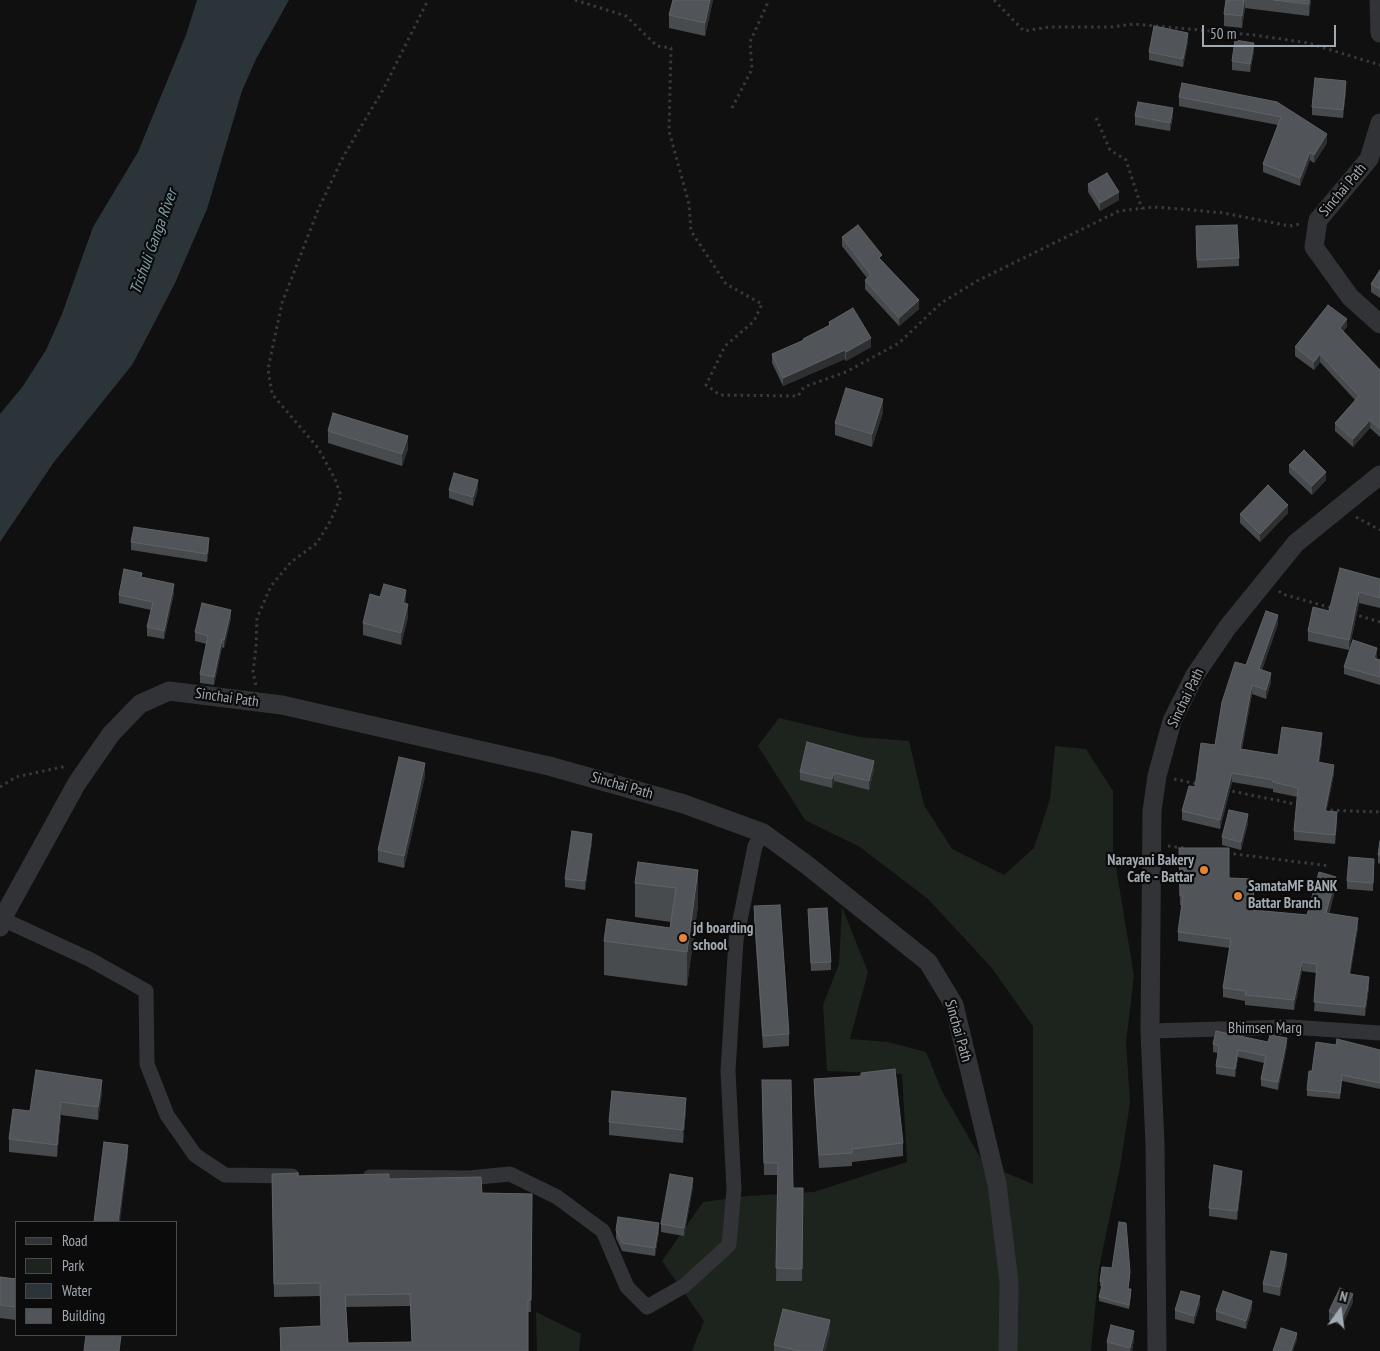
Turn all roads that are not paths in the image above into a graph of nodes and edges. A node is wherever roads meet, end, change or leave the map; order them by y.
1 (1379, 0) edge
2 (1380, 33) edge
3 (1380, 123) edge
4 (1380, 324) edge
5 (1380, 476) edge
6 (763, 833) junction
7 (1, 923) edge
8 (1150, 1031) junction
9 (1380, 1033) edge
10 (306, 1176) edge
11 (354, 1177) edge
12 (1008, 1351) edge
13 (1157, 1351) edge

1 - 2 street
3 - 4 street, Sinchai Path
5 - 8 street, Sinchai Path
6 - 7 street, Sinchai Path
6 - 11 street
6 - 12 street, Sinchai Path
7 - 10 street
8 - 9 street, Bhimsen Marg
8 - 13 street, Sinchai Path

